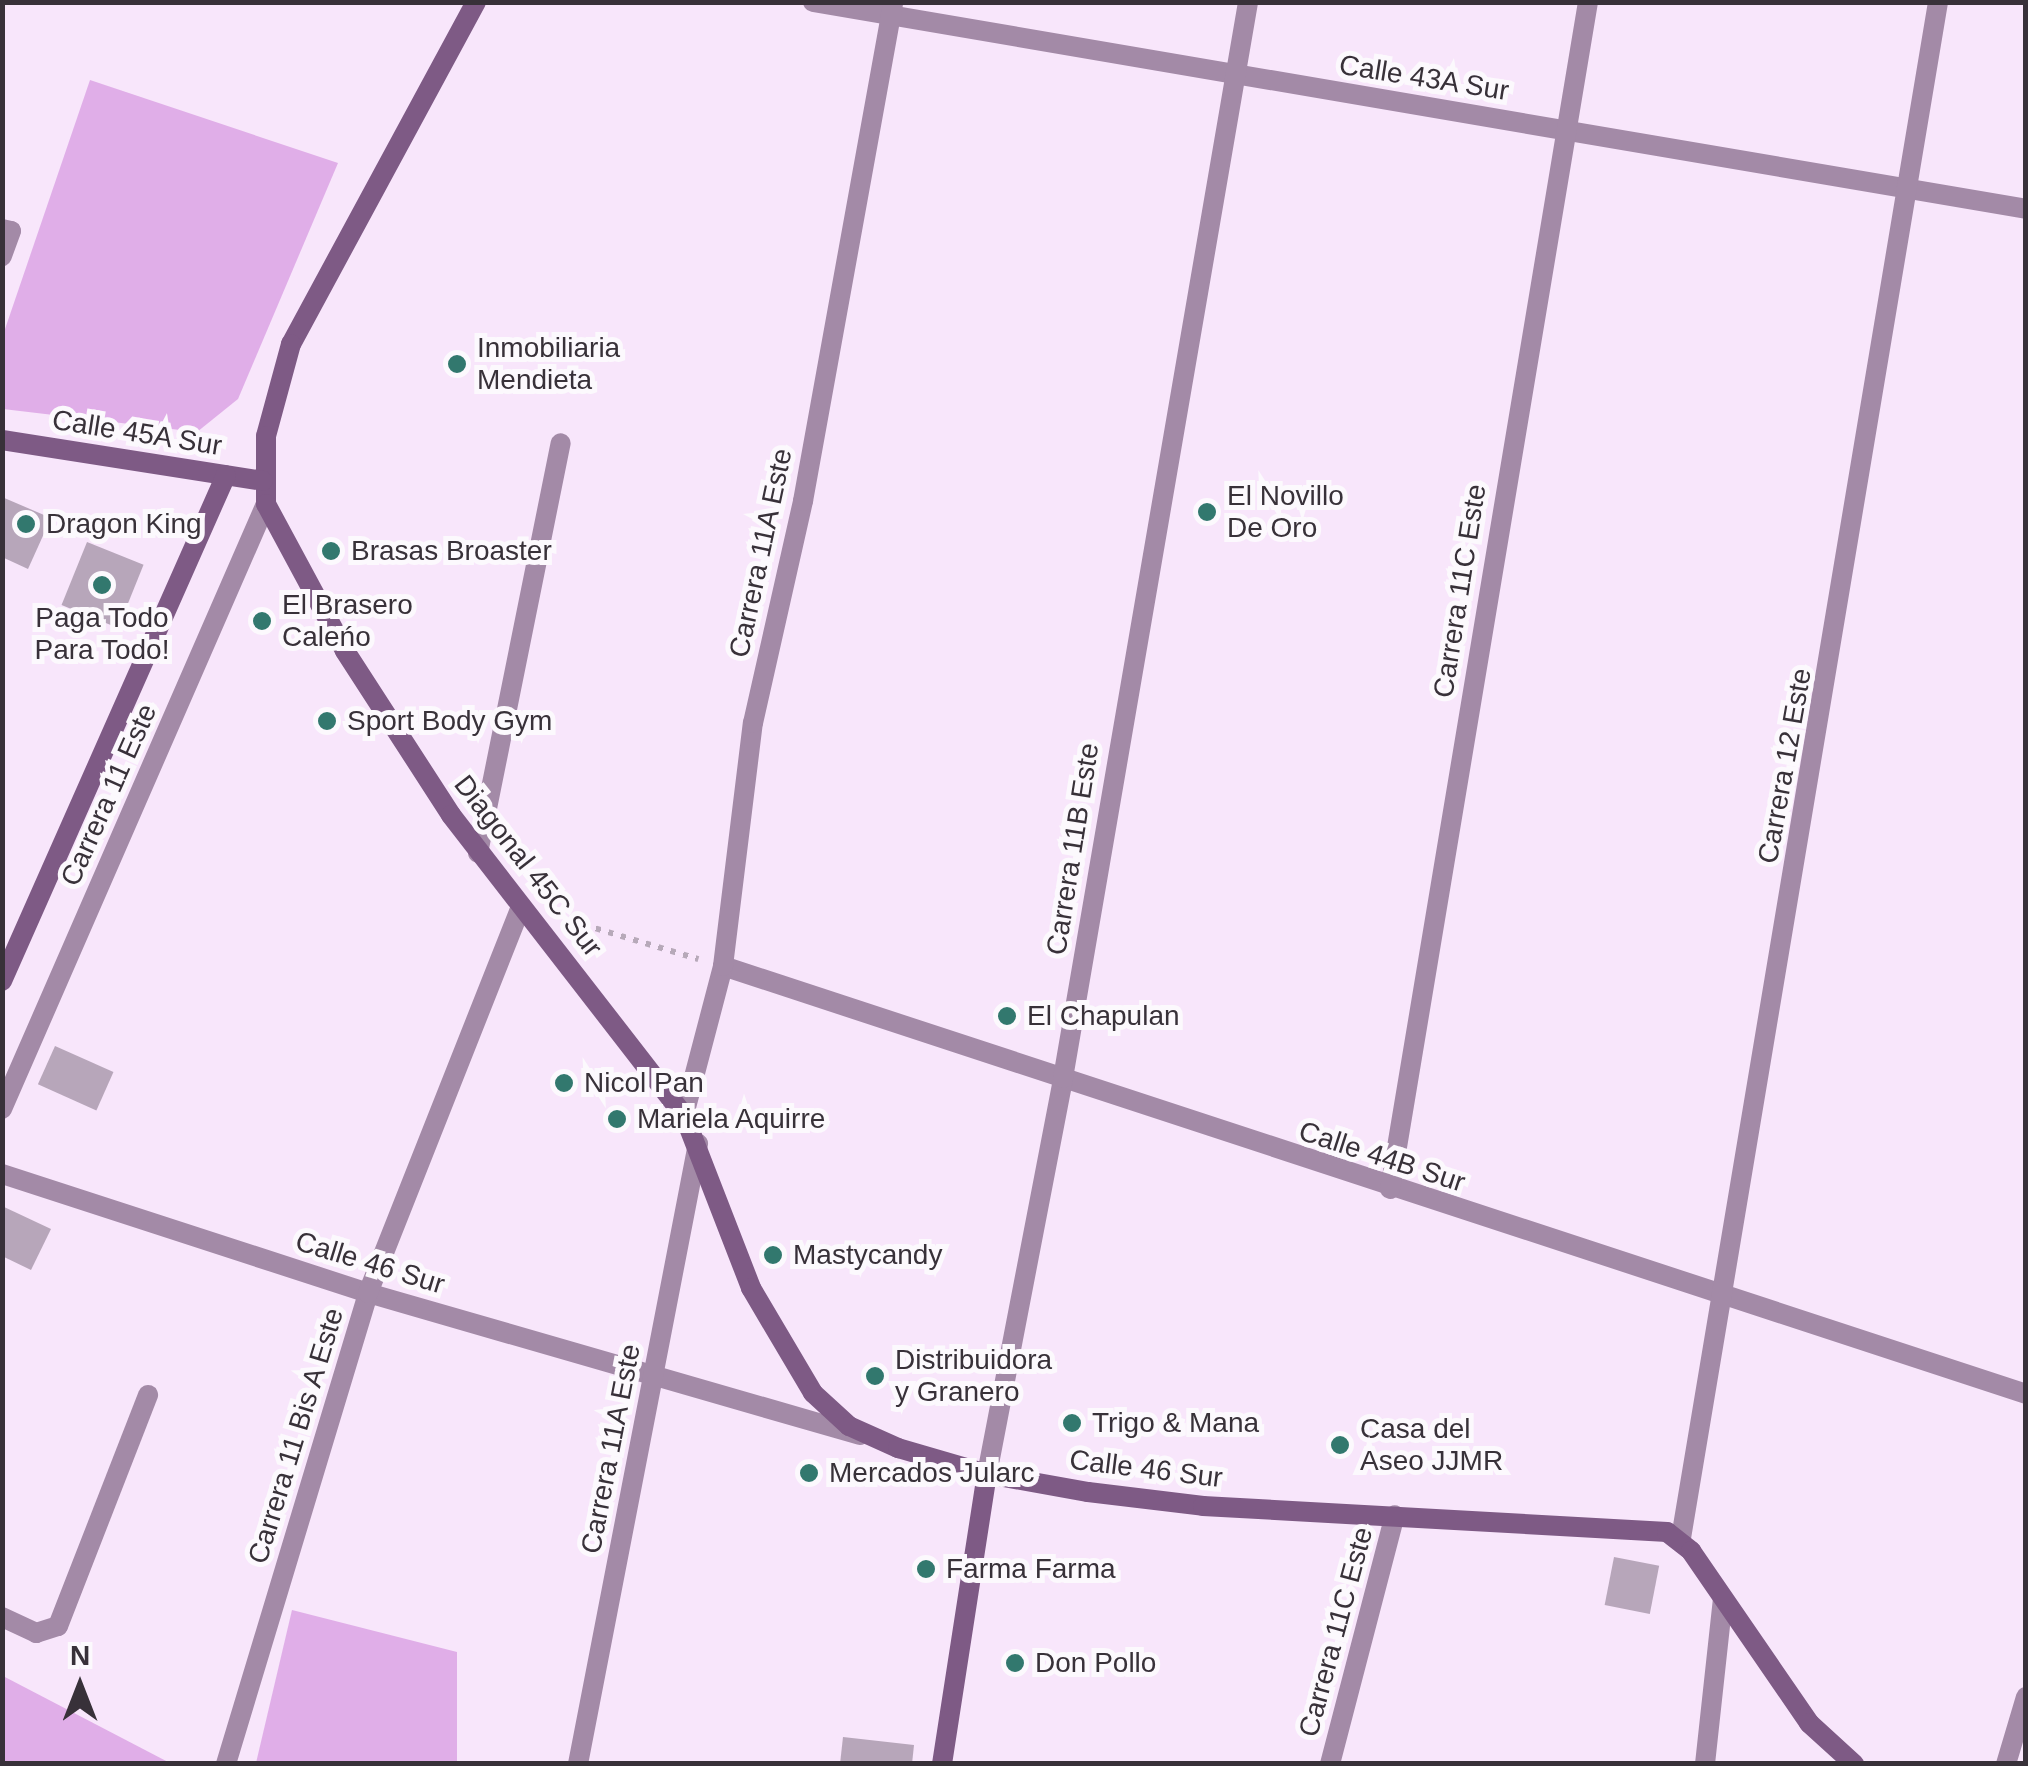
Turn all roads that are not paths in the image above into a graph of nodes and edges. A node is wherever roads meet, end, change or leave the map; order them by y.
1 (476, 2) edge
2 (812, 2) edge
3 (1248, 2) edge
4 (1588, 2) edge
5 (1938, 2) edge
6 (892, 9) edge
7 (1238, 75) junction
8 (1563, 129) junction
9 (1912, 190) junction
10 (2026, 209) edge
11 (7, 230) edge
12 (2, 256) edge
13 (2, 440) edge
14 (562, 443) dead end
15 (226, 475) junction
16 (263, 481) junction
17 (266, 504) junction
18 (478, 854) junction
19 (521, 906) junction
20 (723, 966) junction
21 (2, 982) edge
22 (1063, 1078) junction
23 (2, 1108) edge
24 (684, 1115) junction
25 (698, 1144) junction
26 (2, 1174) edge
27 (1390, 1189) junction
28 (368, 1293) junction
29 (1722, 1296) junction
30 (654, 1376) junction
31 (2026, 1394) edge
32 (148, 1395) dead end
33 (866, 1436) junction
34 (987, 1474) junction
35 (1395, 1515) junction
36 (1681, 1538) junction
37 (1723, 1599) junction
38 (2, 1617) edge
39 (2026, 1697) edge
40 (226, 1764) edge
41 (578, 1764) edge
42 (942, 1764) edge
43 (1330, 1764) edge
44 (1705, 1764) edge
45 (1854, 1764) edge
46 (2006, 1764) edge

1 - 16 street
2 - 6 street, Calle 43A Sur
3 - 7 street, Carrera 11B Este
4 - 8 street, Carrera 11C Este
5 - 9 street, Carrera 12 Este
6 - 7 street, Calle 43A Sur
6 - 20 street, Carrera 11A Este
7 - 8 street, Calle 43A Sur
7 - 22 street, Carrera 11B Este
8 - 9 street, Calle 43A Sur
8 - 27 street, Carrera 11C Este
9 - 10 street, Calle 43A Sur
9 - 29 street, Carrera 12 Este
11 - 12 street
13 - 15 street, Calle 45A Sur
14 - 18 street
15 - 16 street, Calle 45A Sur
15 - 21 street, Carrera 11 Este
16 - 17 street, Diagonal 45C Sur
17 - 18 street, Diagonal 45C Sur
17 - 23 street, Carrera 11 Este
18 - 19 street, Diagonal 45C Sur
19 - 24 street, Diagonal 45C Sur
19 - 28 street, Carrera 11 Bis A Este
20 - 22 street, Calle 44B Sur
20 - 24 street, Carrera 11A Este
22 - 27 street, Calle 44B Sur
22 - 34 street, Carrera 11B Este
24 - 25 street, Diagonal 45C Sur
25 - 30 street, Carrera 11A Este
25 - 33 street, Diagonal 45C Sur
26 - 28 street, Calle 46 Sur
27 - 29 street, Calle 44B Sur
28 - 30 street, Calle 46 Sur
28 - 40 street, Carrera 11 Bis A Este
29 - 31 street, Calle 44B Sur
29 - 36 street, Carrera 12 Este
30 - 33 street, Calle 46 Sur
30 - 41 street, Carrera 11A Este
32 - 38 street
33 - 34 street, Calle 46 Sur
34 - 35 street, Calle 46 Sur
34 - 42 street, Carrera 11B Este
35 - 36 street, Calle 46 Sur
35 - 43 street, Carrera 11C Este
36 - 37 street
37 - 44 street
37 - 45 street
39 - 46 street

